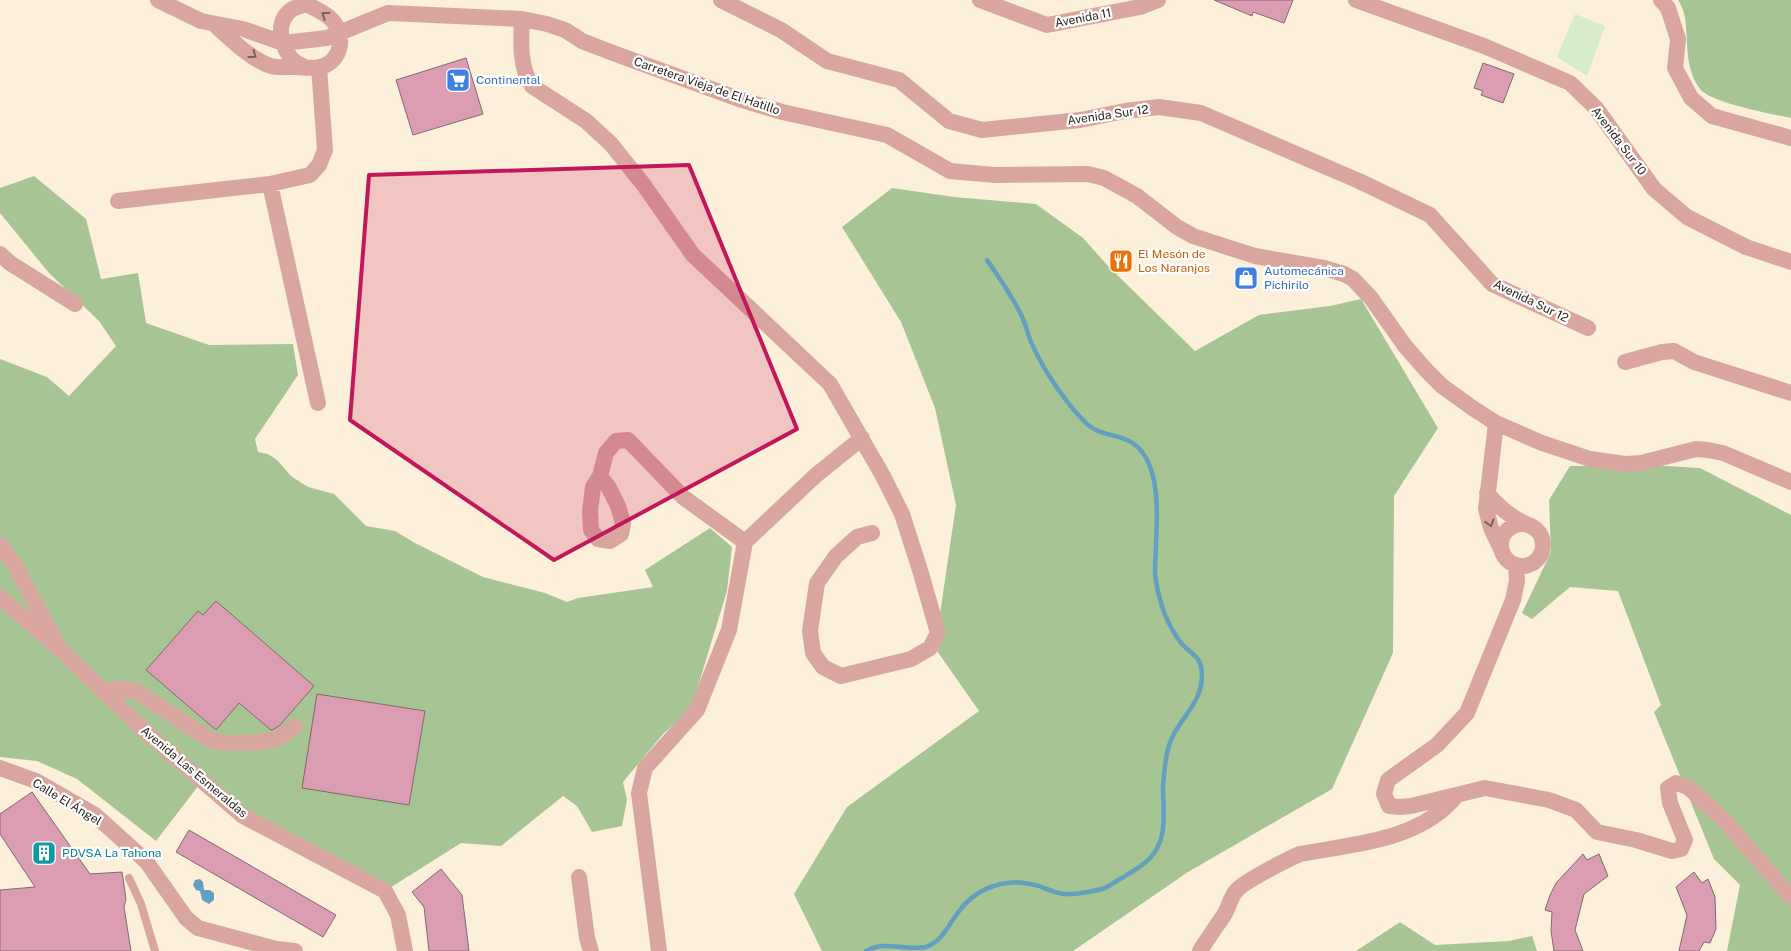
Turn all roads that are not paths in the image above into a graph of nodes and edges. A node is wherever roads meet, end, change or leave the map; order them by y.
1 (158, 0) edge
2 (721, 0) edge
3 (980, 0) edge
4 (1158, 0) edge
5 (1356, 0) edge
6 (1661, 0) edge
7 (305, 2) edge
8 (1375, 3) edge
9 (385, 7) edge
10 (522, 18) junction
11 (214, 25) junction
12 (338, 32) junction
13 (284, 43) junction
14 (312, 67) junction
15 (1791, 138) edge
16 (270, 184) junction
17 (118, 201) dead end
18 (0, 254) edge
19 (1791, 262) edge
20 (74, 304) dead end
21 (1588, 328) dead end
22 (1625, 362) dead end
23 (1791, 393) edge
24 (318, 403) dead end
25 (1496, 423) junction
26 (862, 438) junction
27 (600, 476) dead end
28 (1791, 482) edge
29 (1487, 492) junction
30 (1526, 524) junction
31 (872, 533) dead end
32 (745, 542) junction
33 (0, 545) edge
34 (1502, 551) junction
35 (1516, 565) junction
36 (0, 597) edge
37 (60, 649) junction
38 (103, 691) junction
39 (294, 727) dead end
40 (0, 768) edge
41 (1456, 796) junction
42 (579, 877) dead end
43 (129, 878) dead end
44 (1791, 897) edge
45 (155, 951) edge
46 (295, 951) edge
47 (405, 951) edge
48 (591, 951) edge
49 (659, 951) edge
50 (1200, 951) edge

1 - 11 street
2 - 21 street, Avenida Sur 12
3 - 4 street, Avenida 11
5 - 8 street, Avenida Sur 10
6 - 15 street
12 -> 7 street
7 - 13 street
8 - 19 street, Avenida Sur 10
9 - 10 street, Carretera Vieja de El Hatillo
9 - 12 street
10 - 25 street, Carretera Vieja de El Hatillo
10 - 26 street
11 - 13 street
11 -> 14 street
12 - 13 street
12 - 14 street
13 - 14 street
14 - 16 street
16 - 17 street
16 - 24 street
18 - 20 street
22 - 23 street
25 - 28 street, Carretera Vieja de El Hatillo
25 - 29 street
26 - 31 street
26 - 32 street
27 - 32 street
29 - 30 street
29 -> 34 street
30 - 34 street
30 - 35 street
32 - 49 street
33 - 37 street
34 - 35 street
35 - 41 street
36 - 37 street, Avenida Las Esmeraldas
37 - 38 street, Avenida Las Esmeraldas
38 - 39 street
38 - 47 street, Avenida Las Esmeraldas
40 - 46 street, Calle El Ángel
41 - 44 street
41 - 50 street
42 - 48 street
43 - 45 lane

